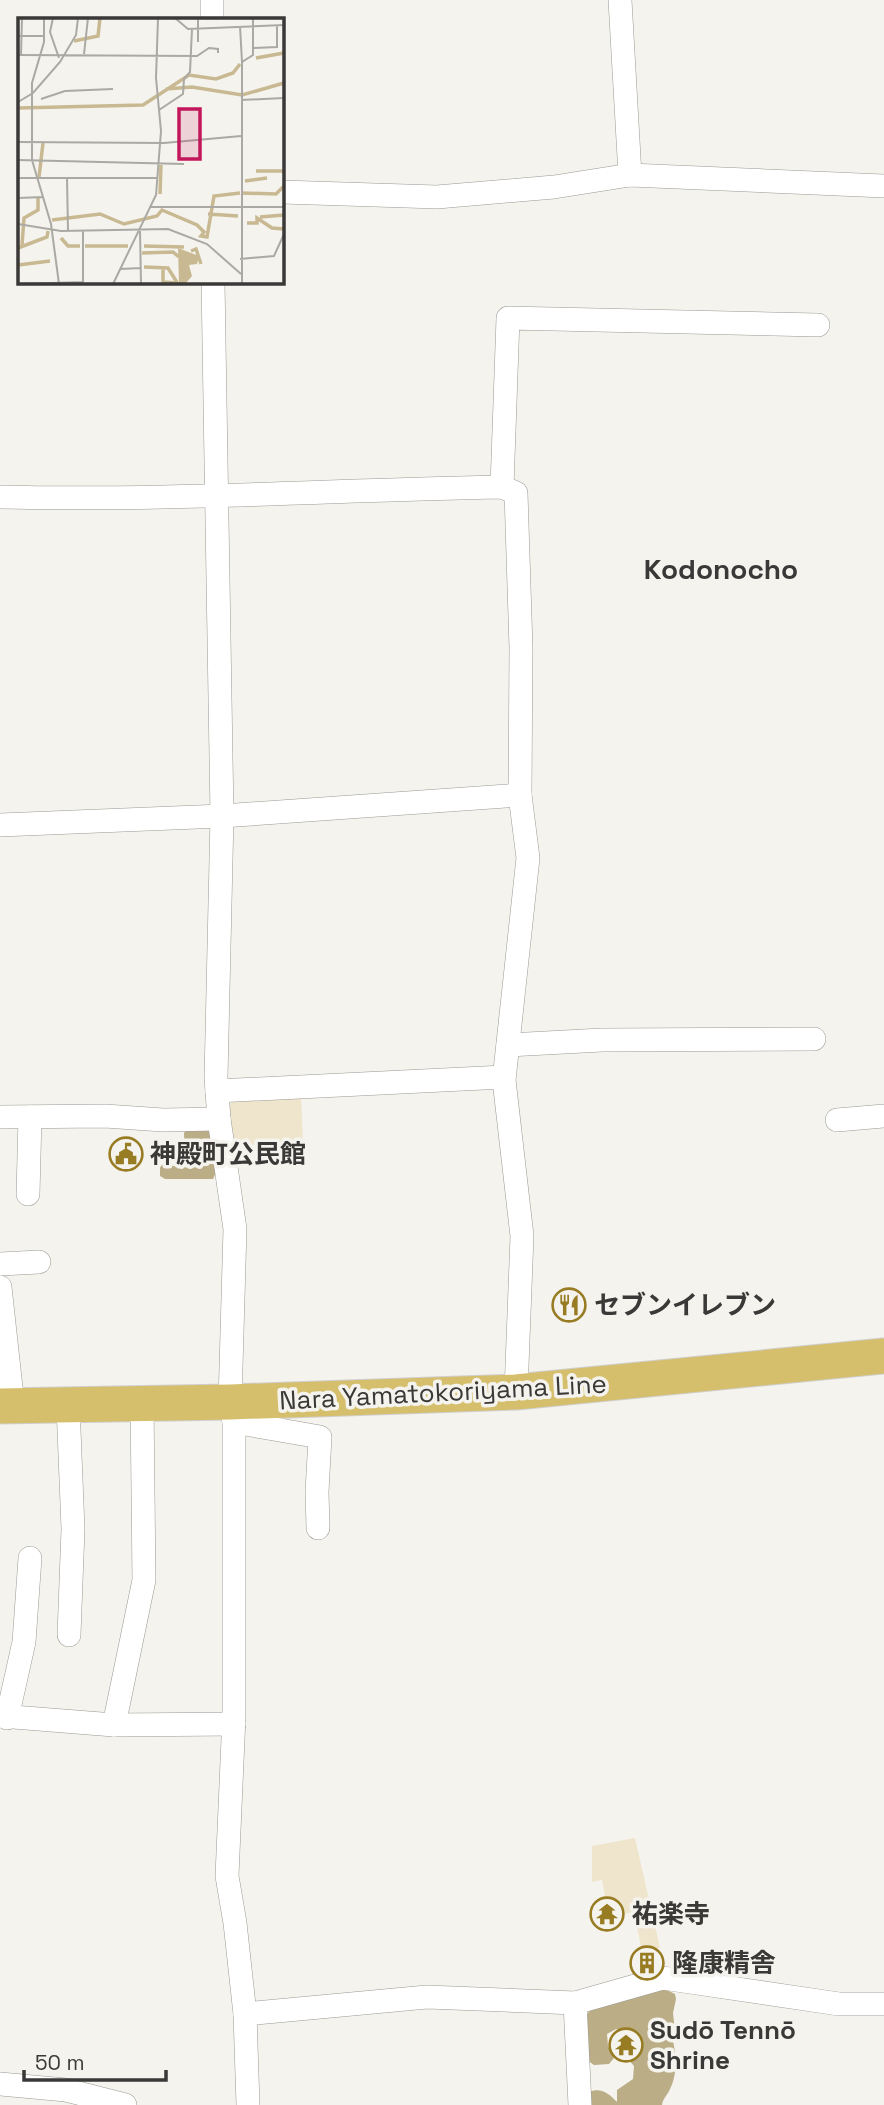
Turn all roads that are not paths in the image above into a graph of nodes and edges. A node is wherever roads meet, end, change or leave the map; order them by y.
1 (212, 0) edge
2 (620, 0) edge
3 (212, 18) edge
4 (630, 175) junction
5 (884, 186) edge
6 (284, 192) edge
7 (213, 284) edge
8 (818, 325) dead end
9 (502, 487) junction
10 (218, 496) junction
11 (0, 497) edge
12 (520, 795) junction
13 (222, 816) junction
14 (0, 825) edge
15 (814, 1039) dead end
16 (508, 1045) junction
17 (504, 1077) junction
18 (217, 1091) junction
19 (884, 1116) edge
20 (0, 1117) edge
21 (30, 1118) junction
22 (219, 1119) junction
23 (836, 1120) dead end
24 (28, 1194) dead end
25 (39, 1262) dead end
26 (0, 1264) edge
27 (0, 1287) edge
28 (884, 1356) edge
29 (516, 1392) junction
30 (142, 1403) junction
31 (68, 1405) junction
32 (6, 1406) edge
33 (232, 1412) junction
34 (318, 1528) dead end
35 (30, 1558) dead end
36 (69, 1635) dead end
37 (3, 1717) edge
38 (234, 1724) junction
39 (114, 1725) junction
40 (575, 2003) junction
41 (884, 2004) edge
42 (245, 2014) junction
43 (0, 2084) edge
44 (125, 2105) edge
45 (248, 2105) edge
46 (580, 2105) edge

1 - 3 street
2 - 4 street
4 - 5 street
4 - 6 street
7 - 10 street
8 - 9 street
9 - 10 street
9 - 12 street
10 - 11 street
10 - 13 street
12 - 13 street
12 - 16 street
13 - 14 street
13 - 18 street
15 - 16 street
16 - 17 street
17 - 18 street
17 - 29 street
18 - 22 street
19 - 23 street
20 - 21 street
21 - 22 street
21 - 24 street
22 - 33 street
25 - 26 street
27 - 32 street
28 - 29 main road, Nara Yamatokoriyama Line
29 - 33 main road, Nara Yamatokoriyama Line
30 - 31 main road, Nara Yamatokoriyama Line
30 - 33 main road, Nara Yamatokoriyama Line
30 - 39 street
31 - 32 main road, Nara Yamatokoriyama Line
31 - 36 street
33 - 34 street
33 - 38 street
35 - 37 street
37 - 39 street
38 - 39 street
38 - 42 street
40 - 41 street
40 - 42 street
40 - 46 street
42 - 45 street
43 - 44 street

